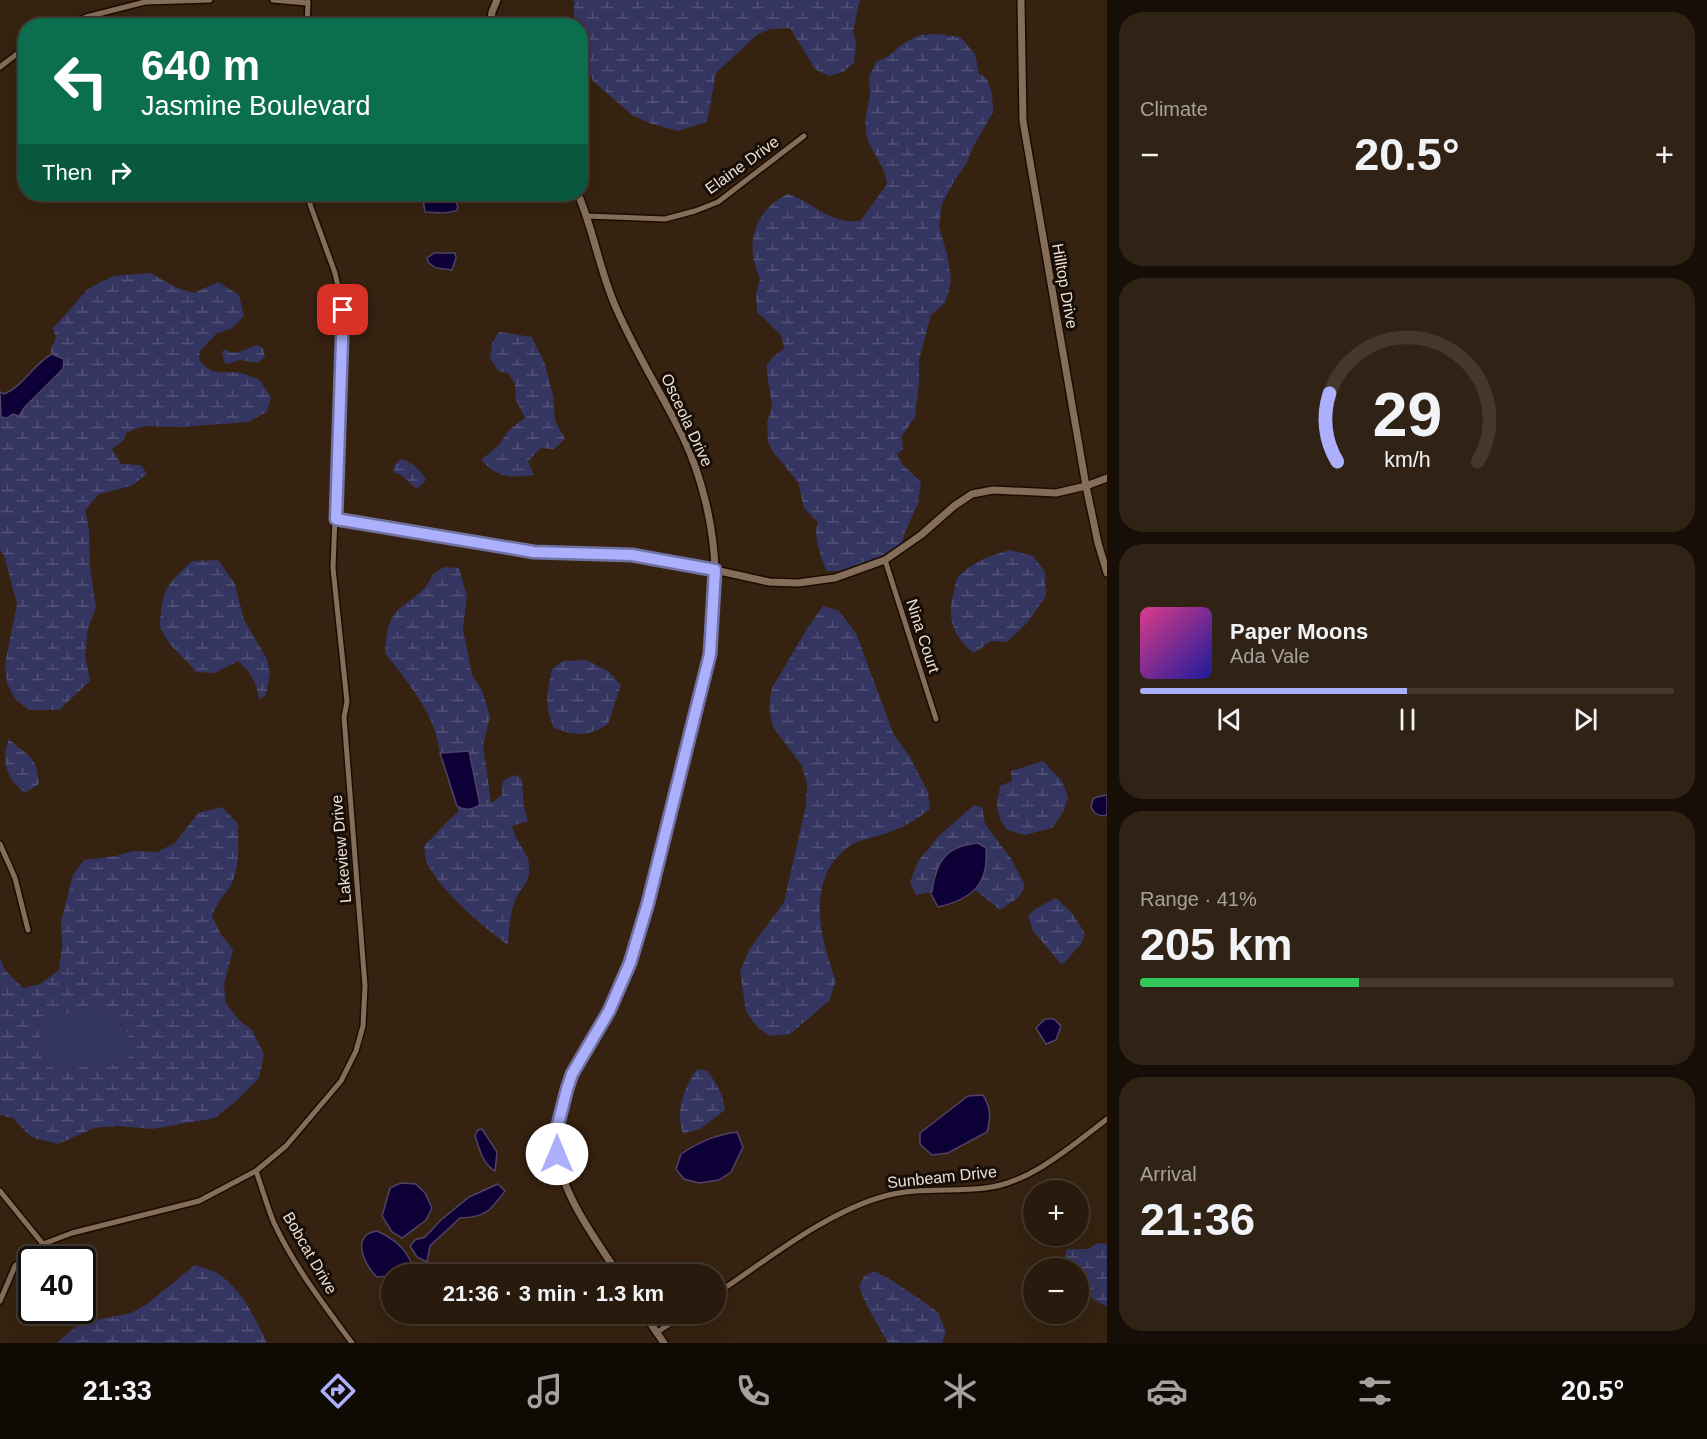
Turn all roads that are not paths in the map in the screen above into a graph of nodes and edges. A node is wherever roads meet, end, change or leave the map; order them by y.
1 (210, 0) edge
2 (273, 0) edge
3 (496, 0) edge
4 (1021, 0) edge
5 (308, 2) edge
6 (84, 18) edge
7 (307, 18) edge
8 (491, 18) edge
9 (18, 53) edge
10 (0, 67) edge
11 (804, 136) dead end
12 (309, 201) edge
13 (581, 201) edge
14 (587, 216) junction
15 (1107, 478) edge
16 (1086, 486) junction
17 (336, 519) junction
18 (885, 560) junction
19 (715, 570) junction
20 (1107, 573) edge
21 (936, 719) dead end
22 (0, 844) edge
23 (28, 930) dead end
24 (1107, 1119) edge
25 (256, 1171) junction
26 (0, 1191) edge
27 (42, 1244) junction
28 (612, 1264) edge
29 (726, 1287) edge
30 (0, 1301) edge
31 (650, 1324) edge
32 (670, 1324) edge
33 (656, 1333) junction
34 (352, 1343) edge
35 (663, 1343) edge

1 - 6 street
2 - 5 street
3 - 8 street
4 - 16 street, Hilltop Drive
5 - 7 street
9 - 10 street
11 - 14 street, Elaine Drive
12 - 17 street, Lakeview Drive
13 - 14 street, Osceola Drive
14 - 19 street, Osceola Drive
15 - 16 street
16 - 18 street
16 - 20 street, Hilltop Drive
17 - 19 street
17 - 25 street, Lakeview Drive
18 - 19 street
18 - 21 street, Nina Court
19 - 28 street, Osceola Drive
22 - 23 street
24 - 29 street, Sunbeam Drive
25 - 27 street, Lakeview Drive
25 - 34 street, Bobcat Drive
26 - 27 street
27 - 30 street, Lakeview Drive
31 - 33 street
32 - 33 street
33 - 35 street

